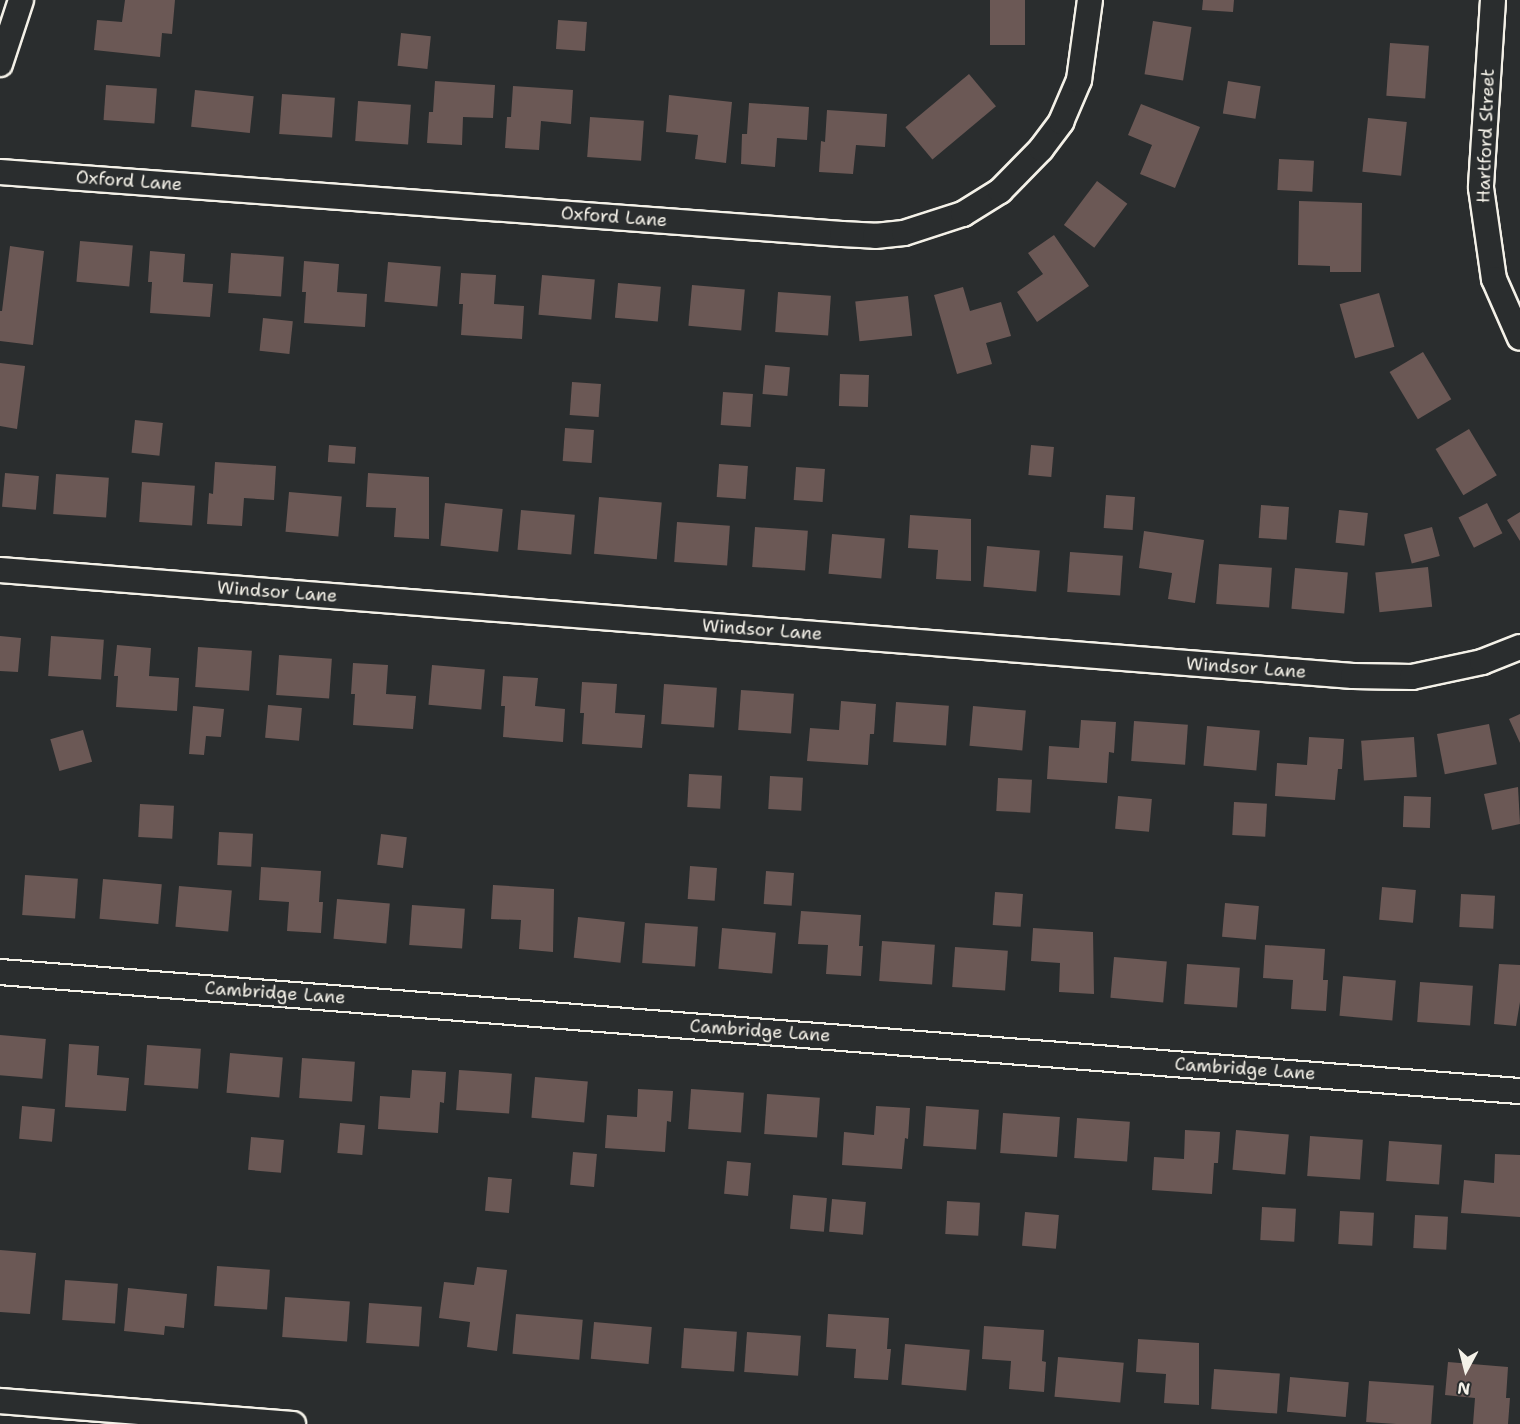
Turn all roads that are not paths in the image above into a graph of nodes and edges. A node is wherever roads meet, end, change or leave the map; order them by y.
1 (21, 0) edge
2 (1090, 0) edge
3 (1493, 0) edge
4 (0, 64) edge
5 (0, 172) edge
6 (1520, 338) edge
7 (0, 570) edge
8 (1520, 647) edge
9 (0, 972) edge
10 (1520, 1091) edge
11 (0, 1401) edge
12 (292, 1424) edge

1 - 4 street
2 - 5 street, Oxford Lane
3 - 6 street, Hartford Street
7 - 8 street, Windsor Lane
9 - 10 street, Cambridge Lane
11 - 12 street

